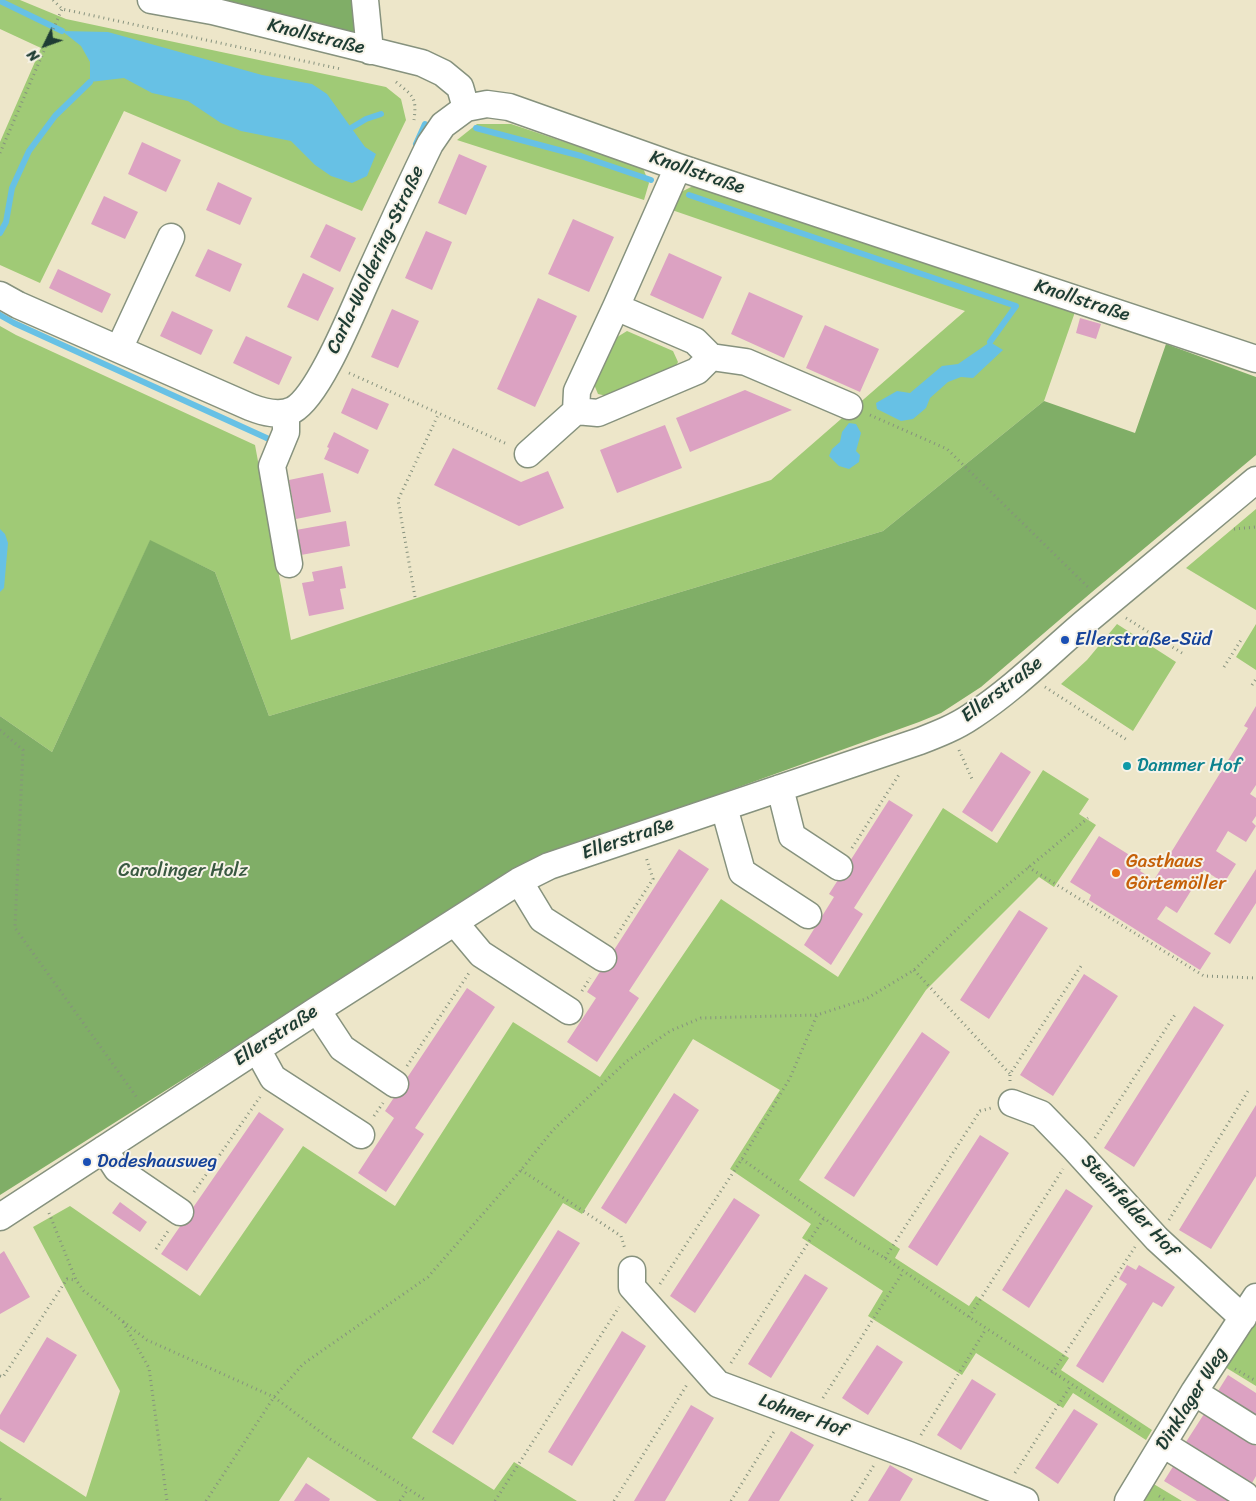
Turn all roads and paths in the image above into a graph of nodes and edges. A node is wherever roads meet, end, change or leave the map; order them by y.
1 (53, 0) edge
2 (151, 0) edge
3 (365, 0) edge
4 (62, 9) junction
5 (370, 50) junction
6 (342, 70) dead end
7 (394, 81) dead end
8 (466, 108) junction
9 (414, 120) dead end
10 (0, 153) edge
11 (678, 167) junction
12 (171, 237) dead end
13 (0, 295) edge
14 (616, 307) junction
15 (119, 349) junction
16 (711, 357) junction
17 (1256, 359) edge
18 (328, 363) junction
19 (849, 406) joint
20 (576, 412) junction
21 (286, 413) junction
22 (438, 413) junction
23 (528, 454) joint
24 (1256, 480) edge
25 (289, 564) dead end
26 (415, 597) dead end
27 (1106, 605) junction
28 (1241, 640) dead end
29 (1182, 653) dead end
30 (1224, 668) dead end
31 (1025, 675) junction
32 (1256, 679) edge
33 (1252, 686) dead end
34 (949, 729) junction
35 (0, 730) edge
36 (1127, 740) dead end
37 (920, 741) junction
38 (972, 779) dead end
39 (780, 788) junction
40 (724, 807) junction
41 (1088, 818) dead end
42 (640, 835) junction
43 (839, 867) joint
44 (1028, 867) junction
45 (519, 882) junction
46 (808, 915) dead end
47 (456, 923) junction
48 (481, 954) junction
49 (603, 958) junction
50 (1083, 962) dead end
51 (914, 970) junction
52 (1256, 978) edge
53 (317, 1010) junction
54 (569, 1011) joint
55 (1176, 1013) dead end
56 (817, 1015) junction
57 (257, 1049) junction
58 (1010, 1074) junction
59 (273, 1078) junction
60 (395, 1084) junction
61 (1248, 1091) dead end
62 (1012, 1103) junction
63 (152, 1118) junction
64 (361, 1135) joint
65 (104, 1149) junction
66 (1079, 1153) junction
67 (742, 1160) junction
68 (521, 1170) junction
69 (40, 1192) junction
70 (180, 1212) junction
71 (0, 1217) edge
72 (824, 1218) junction
73 (1152, 1233) junction
74 (156, 1249) dead end
75 (885, 1258) junction
76 (903, 1272) junction
77 (76, 1280) junction
78 (637, 1287) junction
79 (1249, 1308) edge
80 (968, 1317) junction
81 (122, 1320) junction
82 (986, 1329) junction
83 (700, 1364) junction
84 (1052, 1373) junction
85 (0, 1376) edge
86 (718, 1384) junction
87 (1071, 1385) junction
88 (1194, 1392) junction
89 (274, 1397) junction
90 (799, 1414) junction
91 (1256, 1430) edge
92 (1163, 1444) junction
93 (897, 1451) junction
94 (408, 1489) junction
95 (1245, 1495) dead end
96 (1014, 1496) edge
97 (0, 1499) edge
98 (3, 1501) edge
99 (167, 1501) edge
100 (206, 1501) edge
101 (400, 1501) edge
102 (427, 1501) edge
103 (495, 1501) edge
104 (614, 1501) edge
105 (730, 1501) edge
106 (852, 1501) edge
107 (1128, 1501) edge

1 - 4 path
2 - 5 street, Knollstraße
3 - 5 street
4 - 6 path
4 - 10 path
5 - 8 street, Knollstraße
7 - 9 path
8 - 11 street, Knollstraße
8 - 18 street, Carla-Woldering-Straße
11 - 14 street
11 - 17 street, Knollstraße
12 - 15 street
13 - 15 street
14 - 16 street
14 - 20 street
15 - 21 street
16 - 19 street
16 - 20 street
18 - 21 street, Carla-Woldering-Straße
18 - 22 path
19 - 27 path
20 - 23 street
21 - 25 street
22 - 23 path
22 - 26 path
24 - 27 street, Ellerstraße
27 - 29 path
27 - 31 street, Ellerstraße
28 - 30 path
31 - 34 street, Ellerstraße
31 - 36 path
32 - 33 path
34 - 37 street, Ellerstraße
34 - 38 path
35 - 63 path
37 - 39 street, Ellerstraße
37 - 43 path
39 - 40 street, Ellerstraße
39 - 43 street
40 - 42 street, Ellerstraße
40 - 46 street
41 - 44 path
42 - 45 street, Ellerstraße
42 - 49 path
44 - 51 path
44 - 52 path
45 - 47 street, Ellerstraße
45 - 49 street
47 - 48 street
47 - 53 street, Ellerstraße
48 - 54 street
48 - 60 path
49 - 54 path
50 - 58 path
51 - 56 path
51 - 58 path
53 - 57 street, Ellerstraße
53 - 60 street
55 - 66 path
56 - 67 path
56 - 68 path
57 - 59 street
57 - 63 street, Ellerstraße
58 - 62 path
59 - 64 street
59 - 70 path
60 - 64 path
61 - 73 path
62 - 66 street, Steinfelder Hof
62 - 75 path
63 - 65 street, Ellerstraße
65 - 69 street, Ellerstraße
65 - 70 street
66 - 73 street, Steinfelder Hof
66 - 80 path
67 - 72 path
67 - 78 path
68 - 78 path
68 - 89 path
69 - 71 street, Ellerstraße
69 - 77 path
70 - 74 path
72 - 75 path
72 - 86 path
73 - 79 street, Steinfelder Hof
73 - 84 path
75 - 76 path
76 - 80 path
76 - 90 path
77 - 81 path
77 - 85 path
78 - 83 street, Lohner Hof
78 - 103 path
79 - 88 street, Dinklager Weg
80 - 82 path
81 - 89 path
81 - 99 path
82 - 84 path
82 - 93 path
83 - 86 street, Lohner Hof
83 - 104 path
84 - 87 path
86 - 90 street, Lohner Hof
87 - 92 path
87 - 96 path
88 - 91 street
88 - 92 street, Dinklager Weg
89 - 94 path
89 - 100 path
90 - 93 street, Lohner Hof
90 - 105 path
92 - 95 street
92 - 107 street, Dinklager Weg
93 - 96 street, Lohner Hof
93 - 106 path
94 - 101 path
94 - 102 path
97 - 98 path

